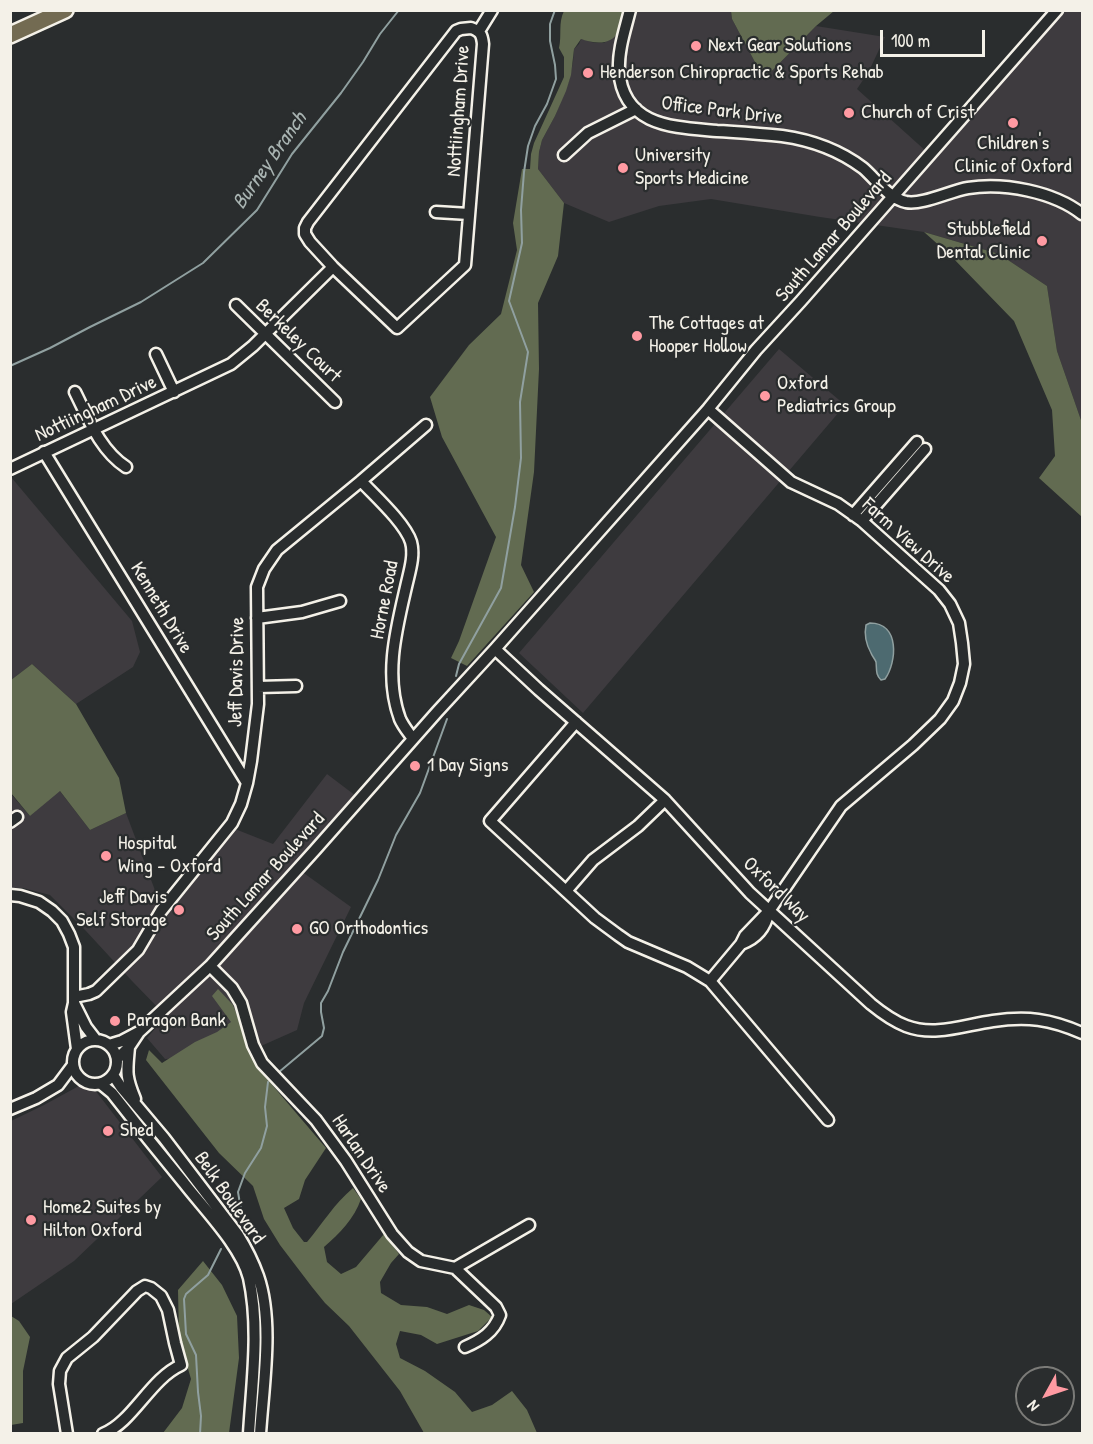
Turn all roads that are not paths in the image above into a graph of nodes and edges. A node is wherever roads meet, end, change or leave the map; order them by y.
1 (65, 10) edge
2 (492, 10) edge
3 (630, 10) edge
4 (1057, 10) edge
5 (479, 31) junction
6 (10, 35) edge
7 (636, 109) junction
8 (564, 155) dead end
9 (893, 197) junction
10 (436, 212) dead end
11 (469, 214) junction
12 (1083, 214) edge
13 (333, 267) junction
14 (236, 305) dead end
15 (265, 334) junction
16 (156, 354) dead end
17 (75, 392) dead end
18 (174, 392) junction
19 (334, 402) dead end
20 (708, 410) junction
21 (426, 425) dead end
22 (94, 429) junction
23 (921, 445) dead end
24 (44, 452) junction
25 (126, 467) dead end
26 (10, 469) edge
27 (361, 482) junction
28 (857, 518) junction
29 (340, 601) dead end
30 (257, 618) junction
31 (495, 649) junction
32 (296, 686) dead end
33 (258, 687) junction
34 (576, 722) junction
35 (413, 739) junction
36 (247, 783) junction
37 (665, 800) junction
38 (566, 891) junction
39 (10, 895) edge
40 (769, 911) junction
41 (210, 966) junction
42 (710, 981) junction
43 (74, 1000) junction
44 (139, 1032) junction
45 (1083, 1033) edge
46 (96, 1040) junction
47 (109, 1045) junction
48 (129, 1047) junction
49 (77, 1049) junction
50 (117, 1059) junction
51 (73, 1065) junction
52 (113, 1075) junction
53 (82, 1080) junction
54 (101, 1084) junction
55 (58, 1085) junction
56 (10, 1109) edge
57 (139, 1110) junction
58 (828, 1120) dead end
59 (529, 1225) dead end
60 (455, 1268) junction
61 (465, 1347) dead end
62 (67, 1434) edge
63 (103, 1434) edge
64 (249, 1434) edge
65 (260, 1434) edge

1 - 6 highway
2 - 5 street
3 - 7 street, Office Park Drive
4 - 9 street, South Lamar Boulevard
5 - 11 street, Nottiingham Drive
5 - 13 street, Nottiingham Drive
7 - 8 street
7 - 9 street, Office Park Drive
9 - 12 street
9 - 20 street, South Lamar Boulevard
10 - 11 street
11 - 13 street, Nottiingham Drive
13 - 15 street, Nottiingham Drive
14 - 15 street, Berkeley Court
15 - 18 street, Nottiingham Drive
15 - 19 street, Berkeley Court
16 - 18 street
17 - 22 street
18 - 22 street, Nottiingham Drive
20 - 28 street, Farm View Drive
20 - 31 street, South Lamar Boulevard
21 - 27 street, Jeff Davis Drive
22 - 24 street, Nottiingham Drive
22 - 25 street
23 - 28 street
24 - 26 street, Nottiingham Drive
24 - 36 street, Kenneth Drive
27 - 30 street, Jeff Davis Drive
27 - 35 street, Horne Road
28 - 40 street, Farm View Drive
29 - 30 street
30 - 33 street, Jeff Davis Drive
31 - 34 street, Oxford Way
31 - 35 street, South Lamar Boulevard
32 - 33 street
33 - 36 street, Jeff Davis Drive
34 - 37 street, Oxford Way
34 - 38 street
35 - 41 street, South Lamar Boulevard
36 - 43 street, Jeff Davis Drive
37 - 38 street
37 - 40 street, Oxford Way
38 - 42 street
39 - 43 street
40 - 42 street, Farm View Drive
40 - 45 street, Oxford Way
41 - 44 street, South Lamar Boulevard
41 - 60 street, Harlan Drive
42 - 58 street
43 - 46 street
43 - 49 street
44 - 47 street, South Lamar Boulevard
44 - 48 street, South Lamar Boulevard
46 - 47 street
46 - 49 street
47 - 50 street
48 - 50 street, South Lamar Boulevard
48 - 57 street
49 - 51 street
50 - 52 street
51 - 53 street
51 - 55 street
52 - 54 street
52 - 57 street, Belk Boulevard
53 - 54 street
53 - 55 street
54 - 64 street, Belk Boulevard
55 - 56 street
57 - 65 street, Belk Boulevard
59 - 60 street
60 - 61 street
62 - 63 street

